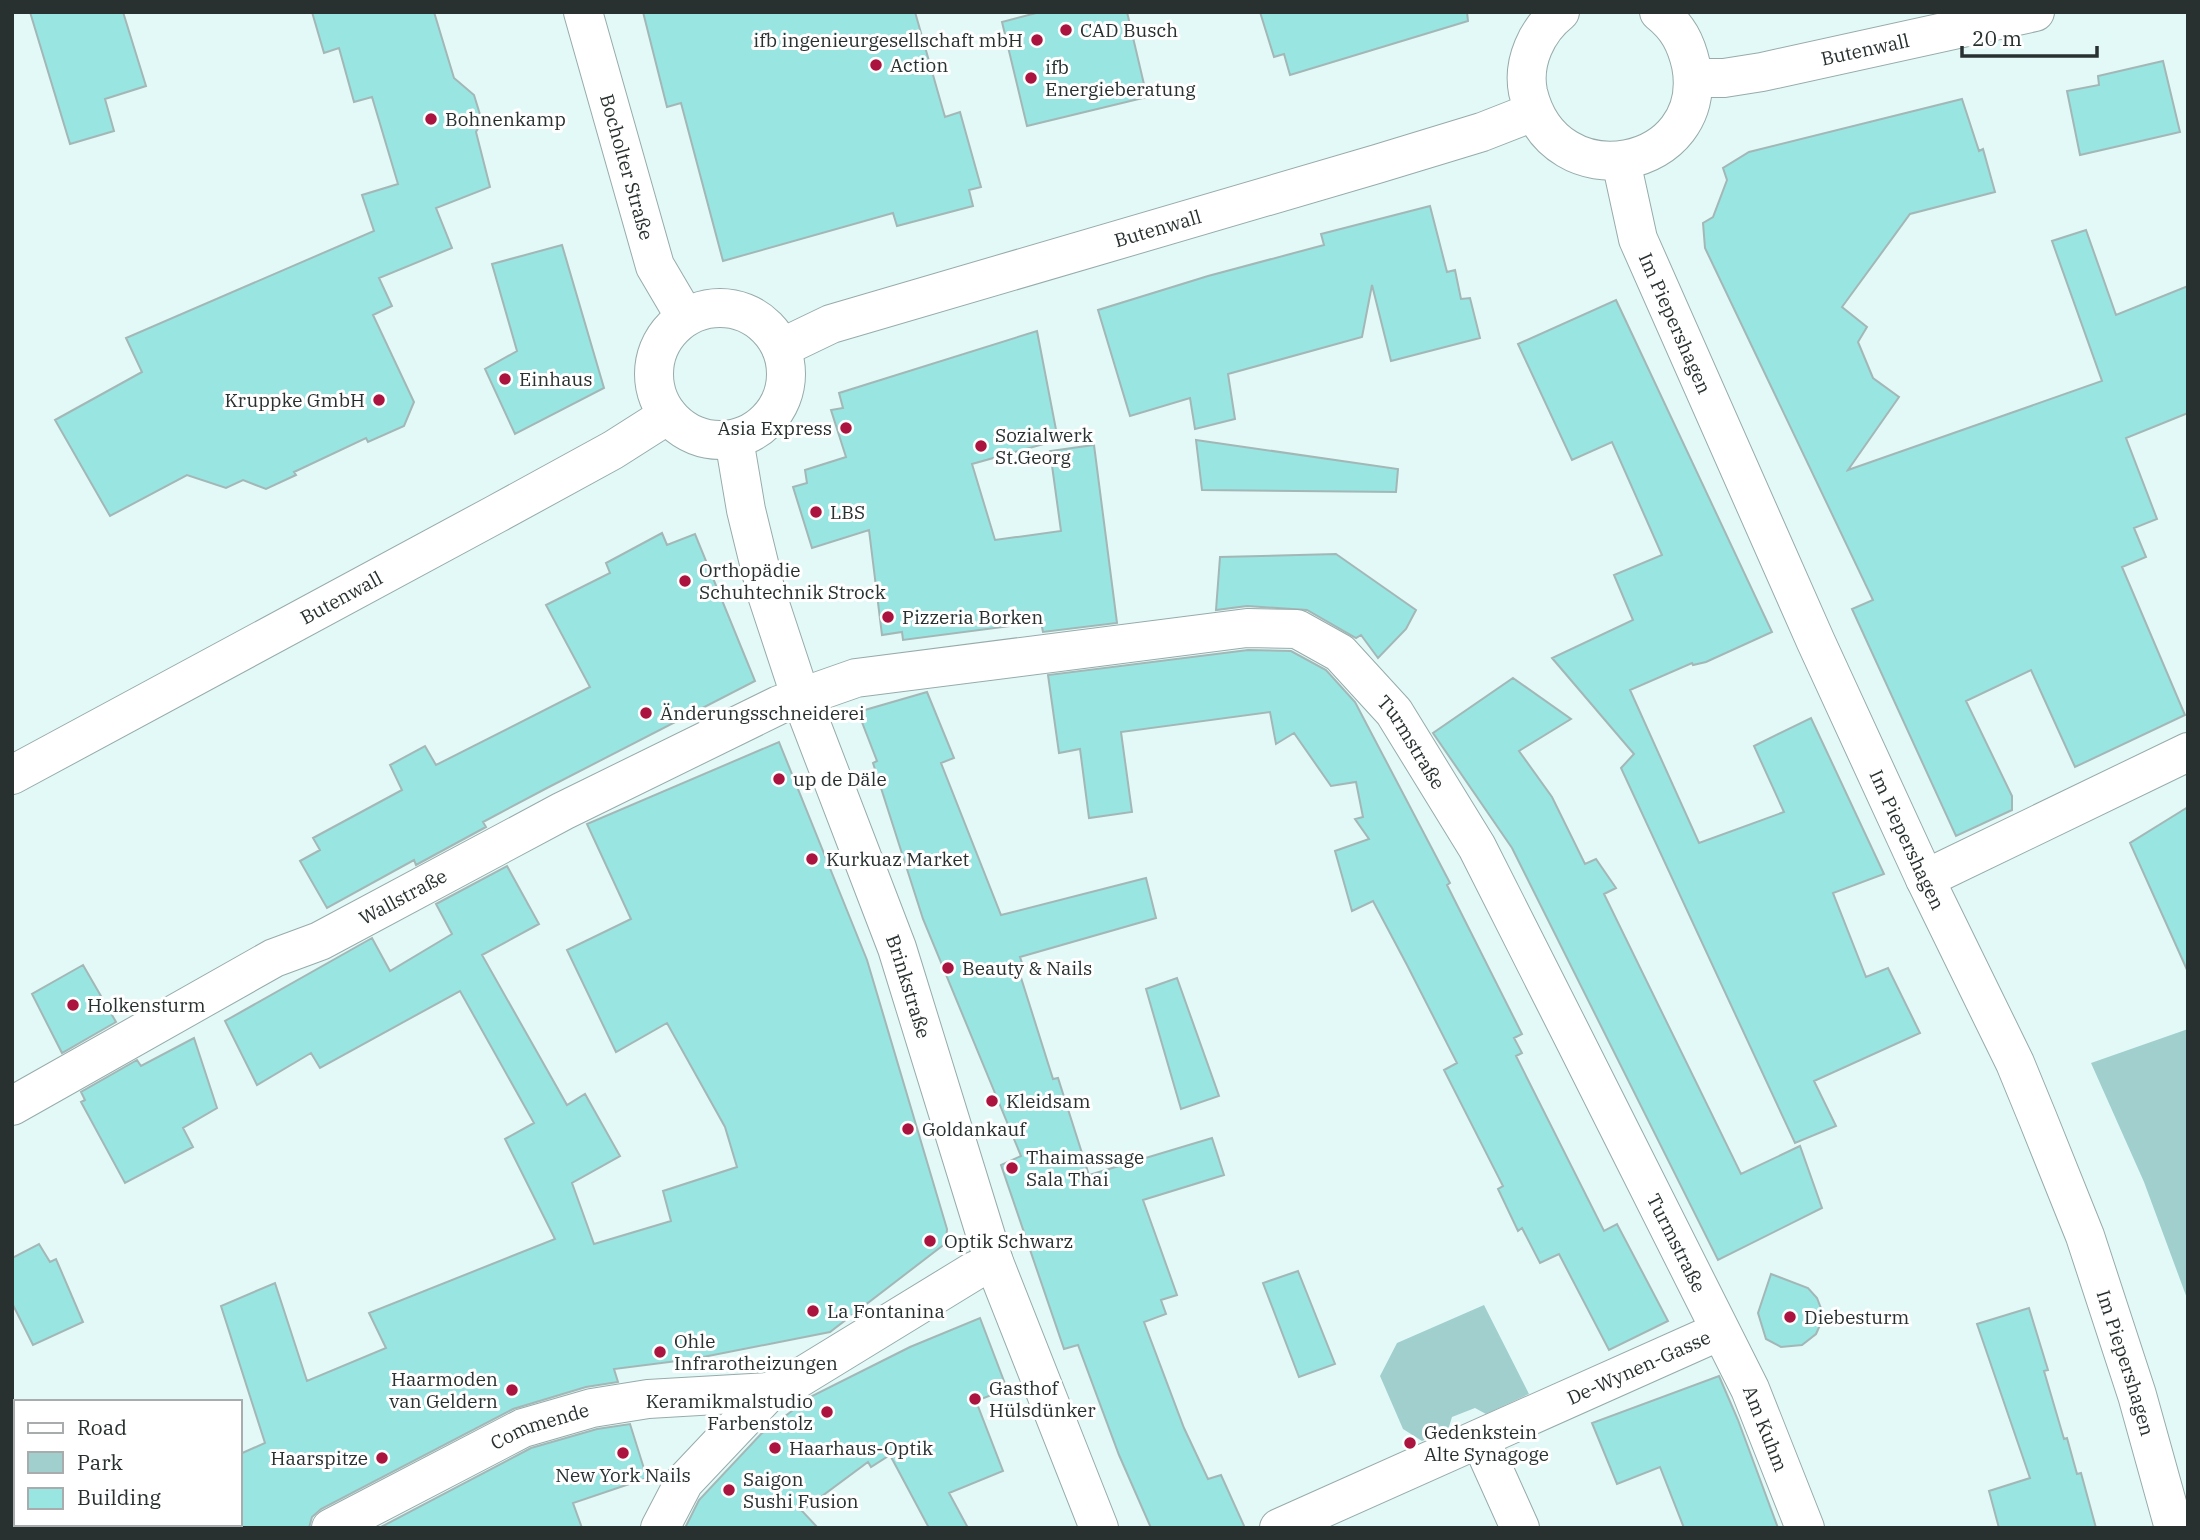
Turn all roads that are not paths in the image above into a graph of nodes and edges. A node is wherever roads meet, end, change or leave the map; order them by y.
1 (583, 12) edge
2 (1560, 12) edge
3 (1659, 12) edge
4 (2035, 12) edge
5 (1693, 78) junction
6 (1533, 112) junction
7 (1621, 162) junction
8 (685, 317) junction
9 (781, 348) junction
10 (668, 415) junction
11 (734, 439) junction
12 (800, 695) junction
13 (2188, 751) edge
14 (12, 775) edge
15 (1925, 879) junction
16 (12, 1106) edge
17 (994, 1262) junction
18 (1720, 1331) junction
19 (769, 1392) junction
20 (1480, 1438) junction
21 (331, 1528) edge
22 (660, 1528) edge
23 (1099, 1528) edge
24 (1279, 1528) edge
25 (1520, 1528) edge
26 (1805, 1528) edge
27 (2174, 1528) edge

1 - 8 street, Bocholter Straße
2 - 6 street
3 - 5 street
4 - 5 street, Butenwall
5 - 7 street
6 - 7 street
6 - 9 street, Butenwall
7 - 15 street, Im Piepershagen
8 - 9 street
8 - 10 street
9 - 11 street
10 - 11 street
10 - 14 street, Butenwall
11 - 12 street, Brinkstraße
12 - 16 street, Wallstraße
12 - 17 street, Brinkstraße
12 - 18 street, Turmstraße
13 - 15 street
15 - 27 street, Im Piepershagen
17 - 19 street
17 - 23 street, Brinkstraße
18 - 20 street, De-Wynen-Gasse
18 - 26 street, Am Kuhm
19 - 21 street, Commende
19 - 22 street
20 - 24 street, De-Wynen-Gasse
20 - 25 street

